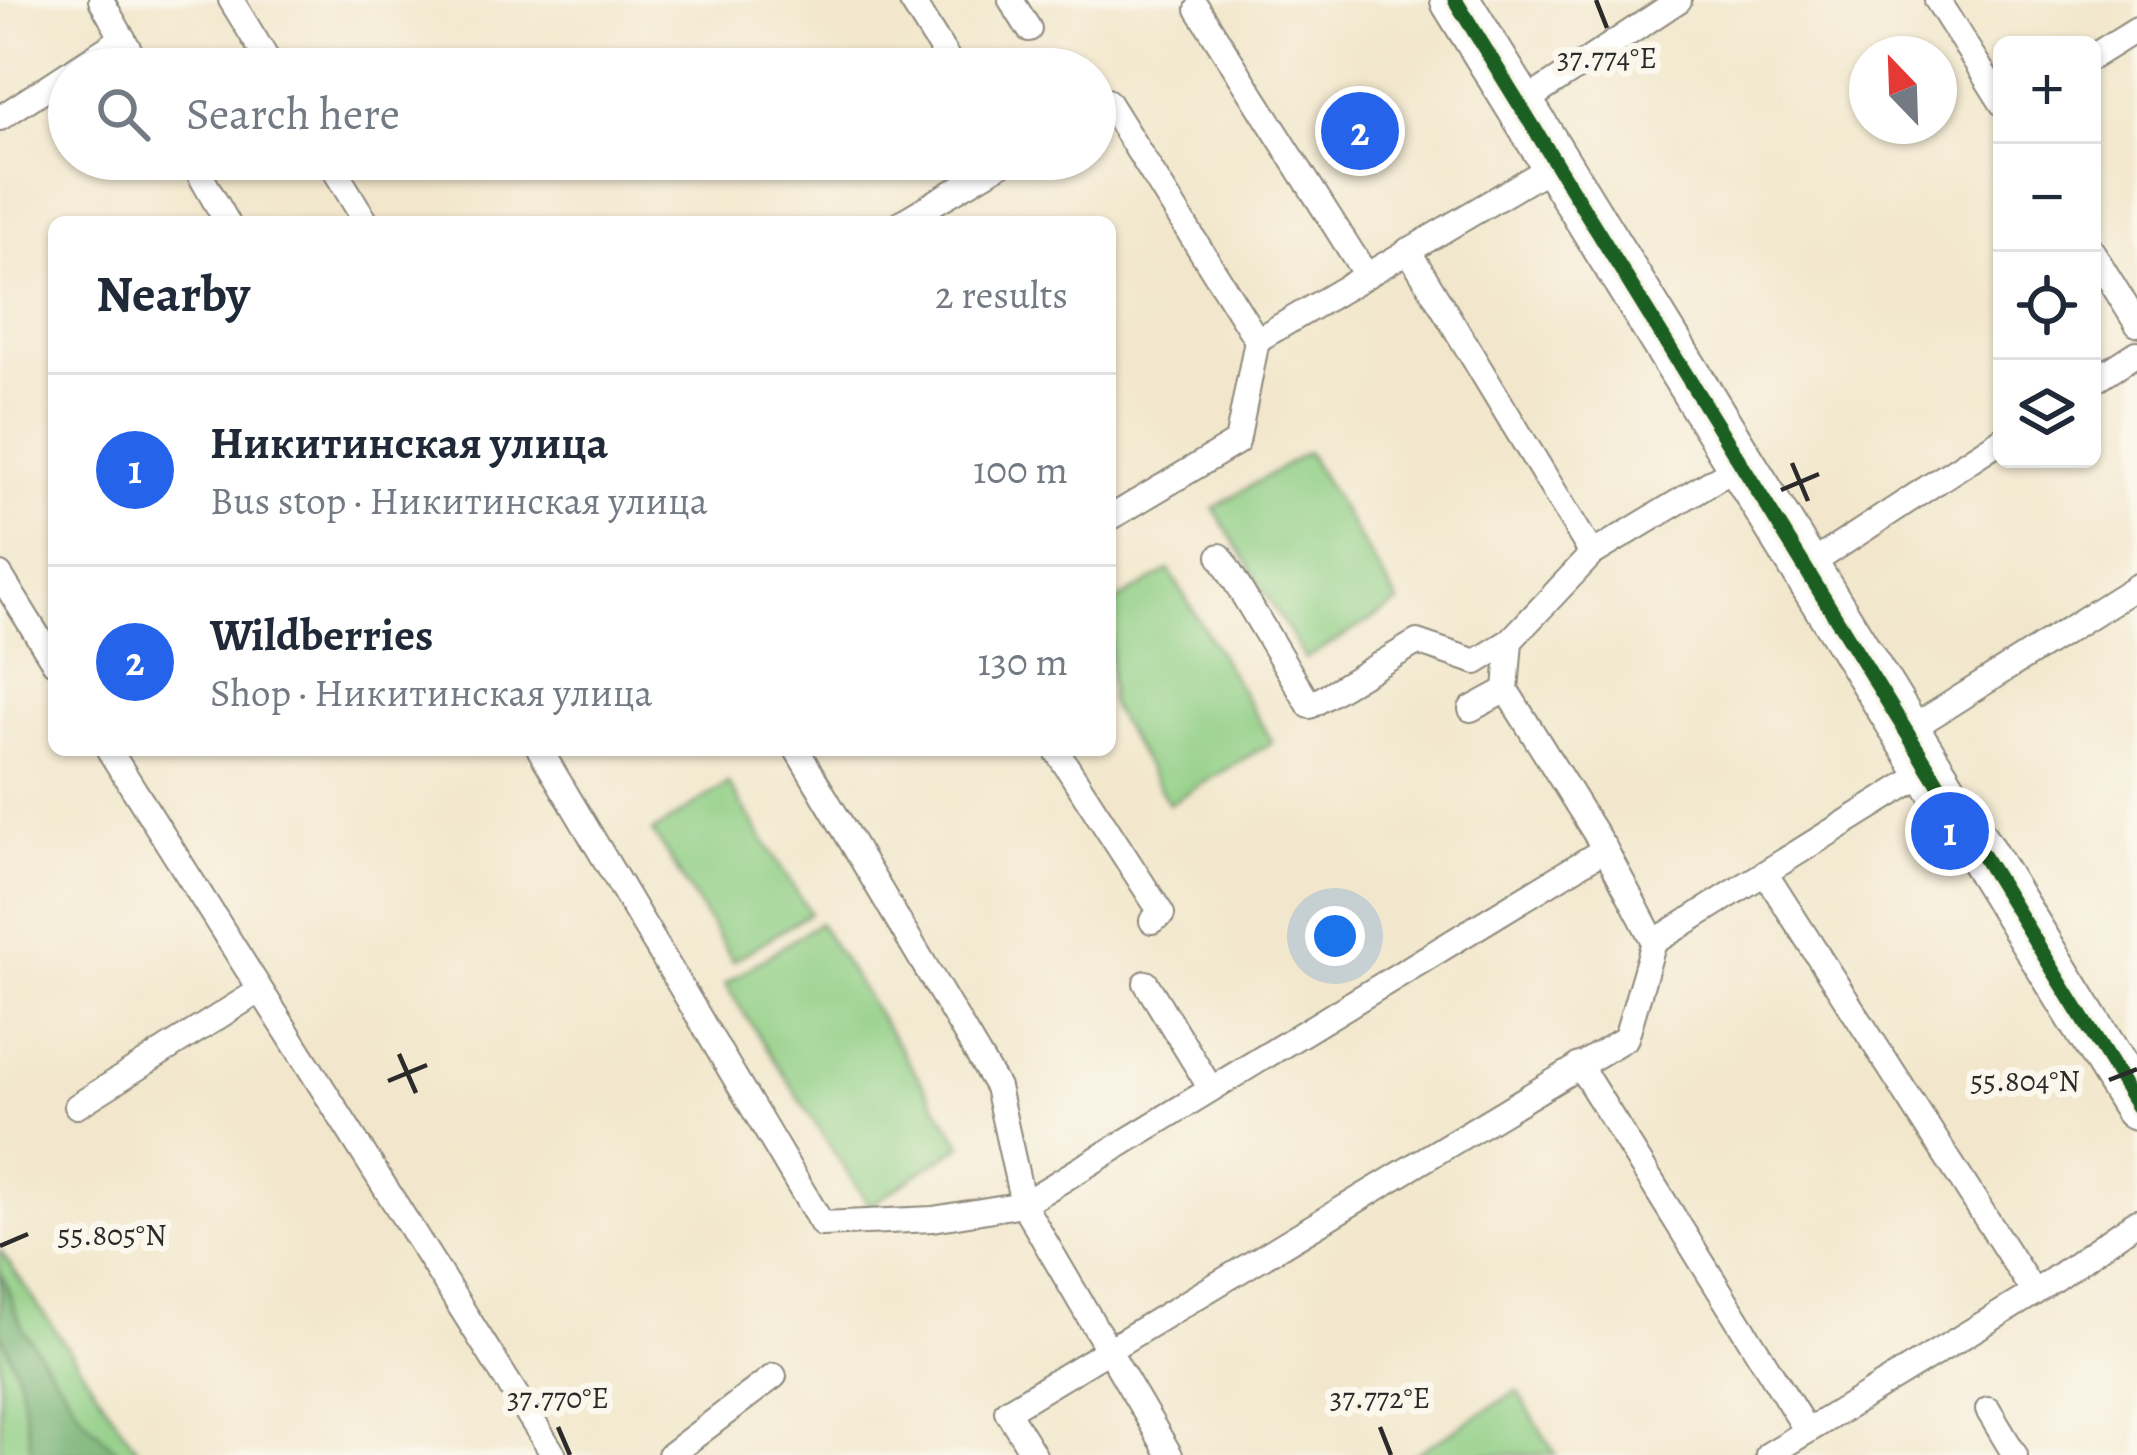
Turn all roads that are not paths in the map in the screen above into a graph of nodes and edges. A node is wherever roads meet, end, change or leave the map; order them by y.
1 (101, 0) edge
2 (231, 0) edge
3 (910, 0) edge
4 (1011, 0) edge
5 (1455, 0) edge
6 (1678, 0) edge
7 (1937, 0) edge
8 (1198, 9) dead end
9 (1030, 28) dead end
10 (2137, 29) edge
11 (123, 38) junction
12 (108, 48) edge
13 (128, 48) edge
14 (260, 48) edge
15 (941, 48) edge
16 (2101, 52) edge
17 (48, 87) edge
18 (1993, 89) edge
19 (1520, 105) junction
20 (1116, 115) edge
21 (0, 118) edge
22 (1556, 164) junction
23 (203, 180) edge
24 (339, 180) edge
25 (973, 180) edge
26 (224, 216) edge
27 (357, 216) edge
28 (912, 216) edge
29 (1408, 250) junction
30 (2093, 252) edge
31 (1366, 274) junction
32 (2137, 325) edge
33 (1257, 340) junction
34 (2137, 353) edge
35 (2101, 376) edge
36 (1993, 446) edge
37 (1741, 464) junction
38 (1116, 514) edge
39 (1592, 554) junction
40 (1220, 556) dead end
41 (1805, 568) junction
42 (0, 575) edge
43 (2137, 586) edge
44 (1510, 641) junction
45 (48, 652) edge
46 (1506, 690) junction
47 (1471, 709) dead end
48 (1918, 751) junction
49 (113, 756) edge
50 (544, 756) edge
51 (801, 756) edge
52 (1060, 756) edge
53 (1605, 850) junction
54 (1766, 872) junction
55 (1152, 921) dead end
56 (1654, 942) junction
57 (1146, 983) dead end
58 (259, 991) junction
59 (1579, 1065) junction
60 (1210, 1089) junction
61 (77, 1106) dead end
62 (2137, 1106) edge
63 (1023, 1204) junction
64 (2137, 1221) edge
65 (2034, 1293) junction
66 (1108, 1350) junction
67 (775, 1376) dead end
68 (1988, 1410) dead end
69 (1807, 1431) junction
70 (554, 1455) edge
71 (670, 1455) edge
72 (1034, 1455) edge
73 (1170, 1455) edge
74 (1768, 1455) edge
75 (2015, 1455) edge

1 - 11 lane
2 - 14 lane
3 - 15 lane
4 - 9 lane
5 - 19 street
6 - 19 lane
7 - 18 lane
8 - 31 lane
10 - 16 lane
11 - 12 lane
11 - 13 lane
17 - 21 lane
19 - 22 street
20 - 33 lane
22 - 29 lane
22 - 37 street
23 - 26 lane
24 - 27 lane
25 - 28 lane
29 - 31 lane
29 - 39 lane
30 - 32 lane
31 - 33 lane
33 - 38 lane
34 - 35 lane
36 - 41 lane
37 - 39 lane
37 - 41 street
39 - 44 lane
40 - 44 lane
41 - 48 street
42 - 45 lane
43 - 48 lane
44 - 46 lane
46 - 47 lane
46 - 53 lane
48 - 54 lane
48 - 62 street
49 - 58 lane
50 - 63 lane
51 - 63 lane
52 - 55 lane
53 - 56 lane
53 - 60 lane
54 - 56 lane
54 - 65 lane
56 - 59 lane
57 - 60 lane
58 - 61 lane
58 - 70 lane
59 - 66 lane
59 - 69 lane
60 - 63 lane
63 - 66 lane
64 - 65 lane
65 - 69 lane
66 - 72 lane
66 - 73 lane
67 - 71 lane
68 - 75 lane
69 - 74 lane

